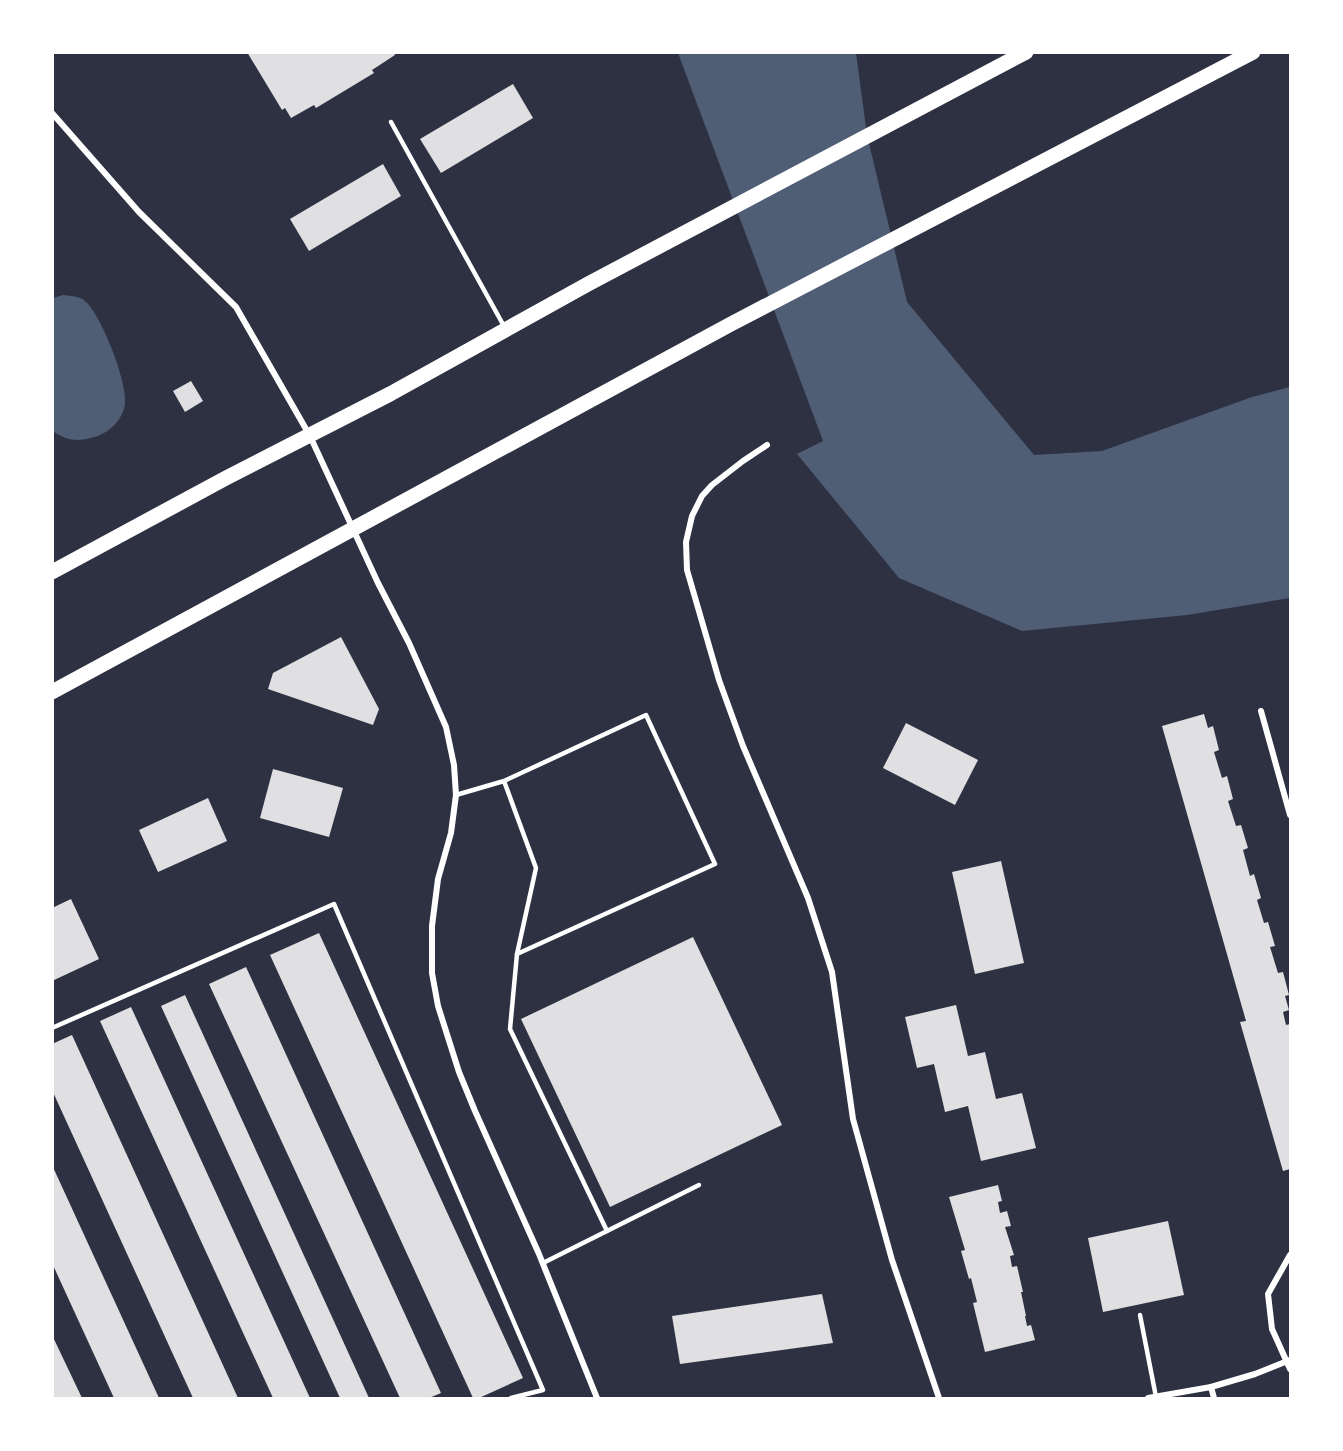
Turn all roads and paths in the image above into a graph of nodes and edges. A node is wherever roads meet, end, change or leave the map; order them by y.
1 (1026, 52) edge
2 (1253, 52) edge
3 (52, 113) edge
4 (391, 122) dead end
5 (507, 330) junction
6 (310, 436) junction
7 (767, 445) dead end
8 (355, 529) junction
9 (52, 572) edge
10 (52, 692) edge
11 (1261, 711) dead end
12 (504, 781) junction
13 (456, 795) junction
14 (1290, 814) edge
15 (517, 954) junction
16 (52, 1028) edge
17 (699, 1185) dead end
18 (606, 1231) junction
19 (1290, 1255) edge
20 (543, 1263) junction
21 (1140, 1315) dead end
22 (1288, 1360) edge
23 (1290, 1368) edge
24 (1211, 1387) junction
25 (1156, 1397) junction
26 (511, 1398) edge
27 (597, 1398) edge
28 (939, 1398) edge
29 (1148, 1398) edge
30 (1214, 1398) edge

1 - 5 main road
2 - 8 main road
3 - 6 street
4 - 5 lane
5 - 6 main road
6 - 8 street
6 - 9 main road
7 - 28 street
8 - 10 main road
8 - 13 street
11 - 14 street
12 - 13 lane
12 - 15 lane
12 - 15 lane
13 - 20 street
15 - 18 lane
16 - 26 lane
17 - 18 lane
18 - 20 lane
19 - 22 street
20 - 27 street
21 - 25 lane
22 - 23 street
22 - 24 street
24 - 25 street
24 - 30 street
25 - 29 street

